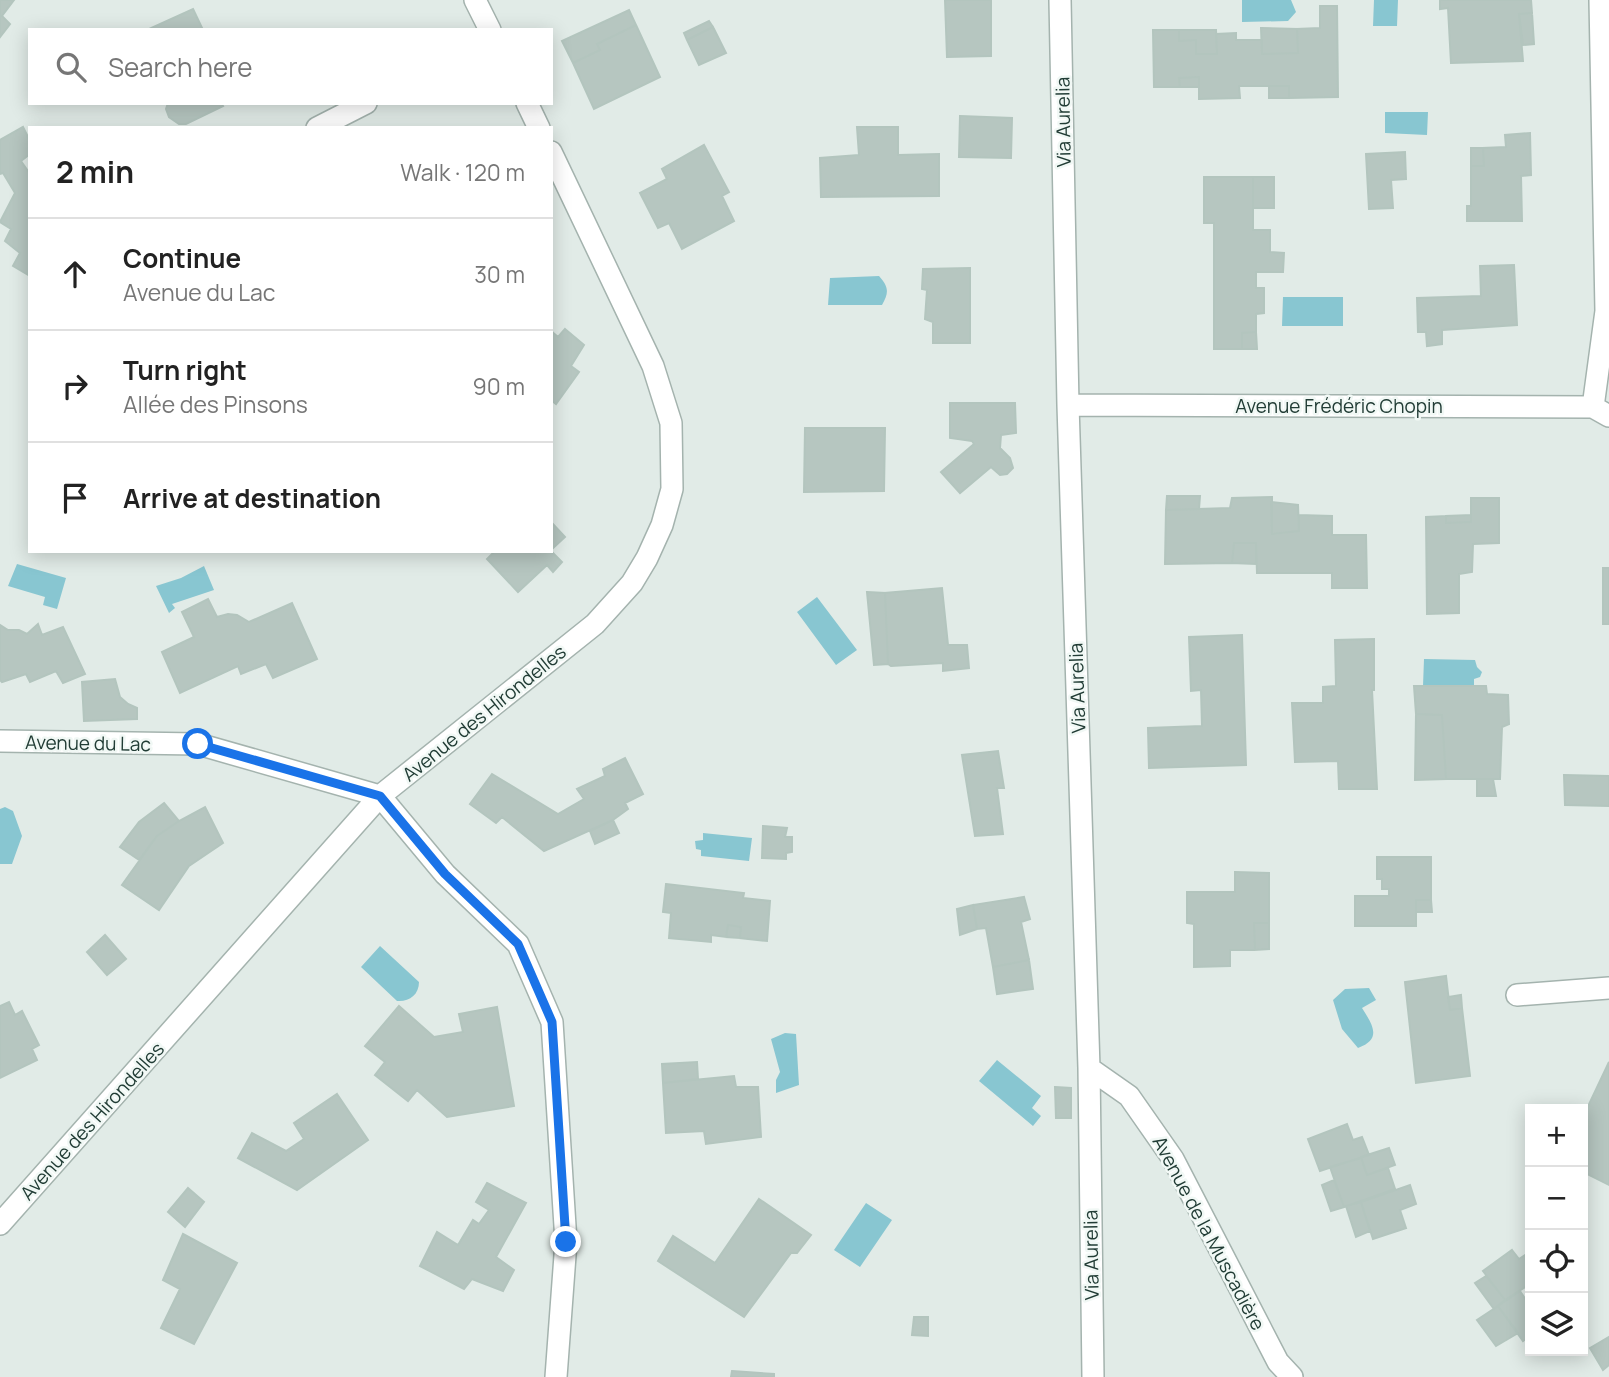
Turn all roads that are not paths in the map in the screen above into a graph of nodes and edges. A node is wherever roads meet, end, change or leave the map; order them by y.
1 (475, 0) edge
2 (1060, 0) edge
3 (1600, 0) edge
4 (489, 28) edge
5 (362, 105) edge
6 (528, 105) edge
7 (321, 126) edge
8 (538, 126) edge
9 (553, 156) edge
10 (1068, 405) junction
11 (1601, 412) edge
12 (0, 741) edge
13 (380, 796) junction
14 (1609, 988) edge
15 (1517, 995) dead end
16 (1089, 1068) junction
17 (0, 1224) edge
18 (556, 1377) edge
19 (1093, 1377) edge
20 (1292, 1377) edge

1 - 4 street
2 - 10 street, Via Aurelia
3 - 11 street
5 - 7 street
6 - 8 street
9 - 13 street, Avenue des Hirondelles
10 - 11 street, Avenue Frédéric Chopin
10 - 16 street, Via Aurelia
12 - 13 street, Avenue du Lac
13 - 17 street, Avenue des Hirondelles
13 - 18 street
14 - 15 street
16 - 19 street, Via Aurelia
16 - 20 street, Avenue de la Muscadière

